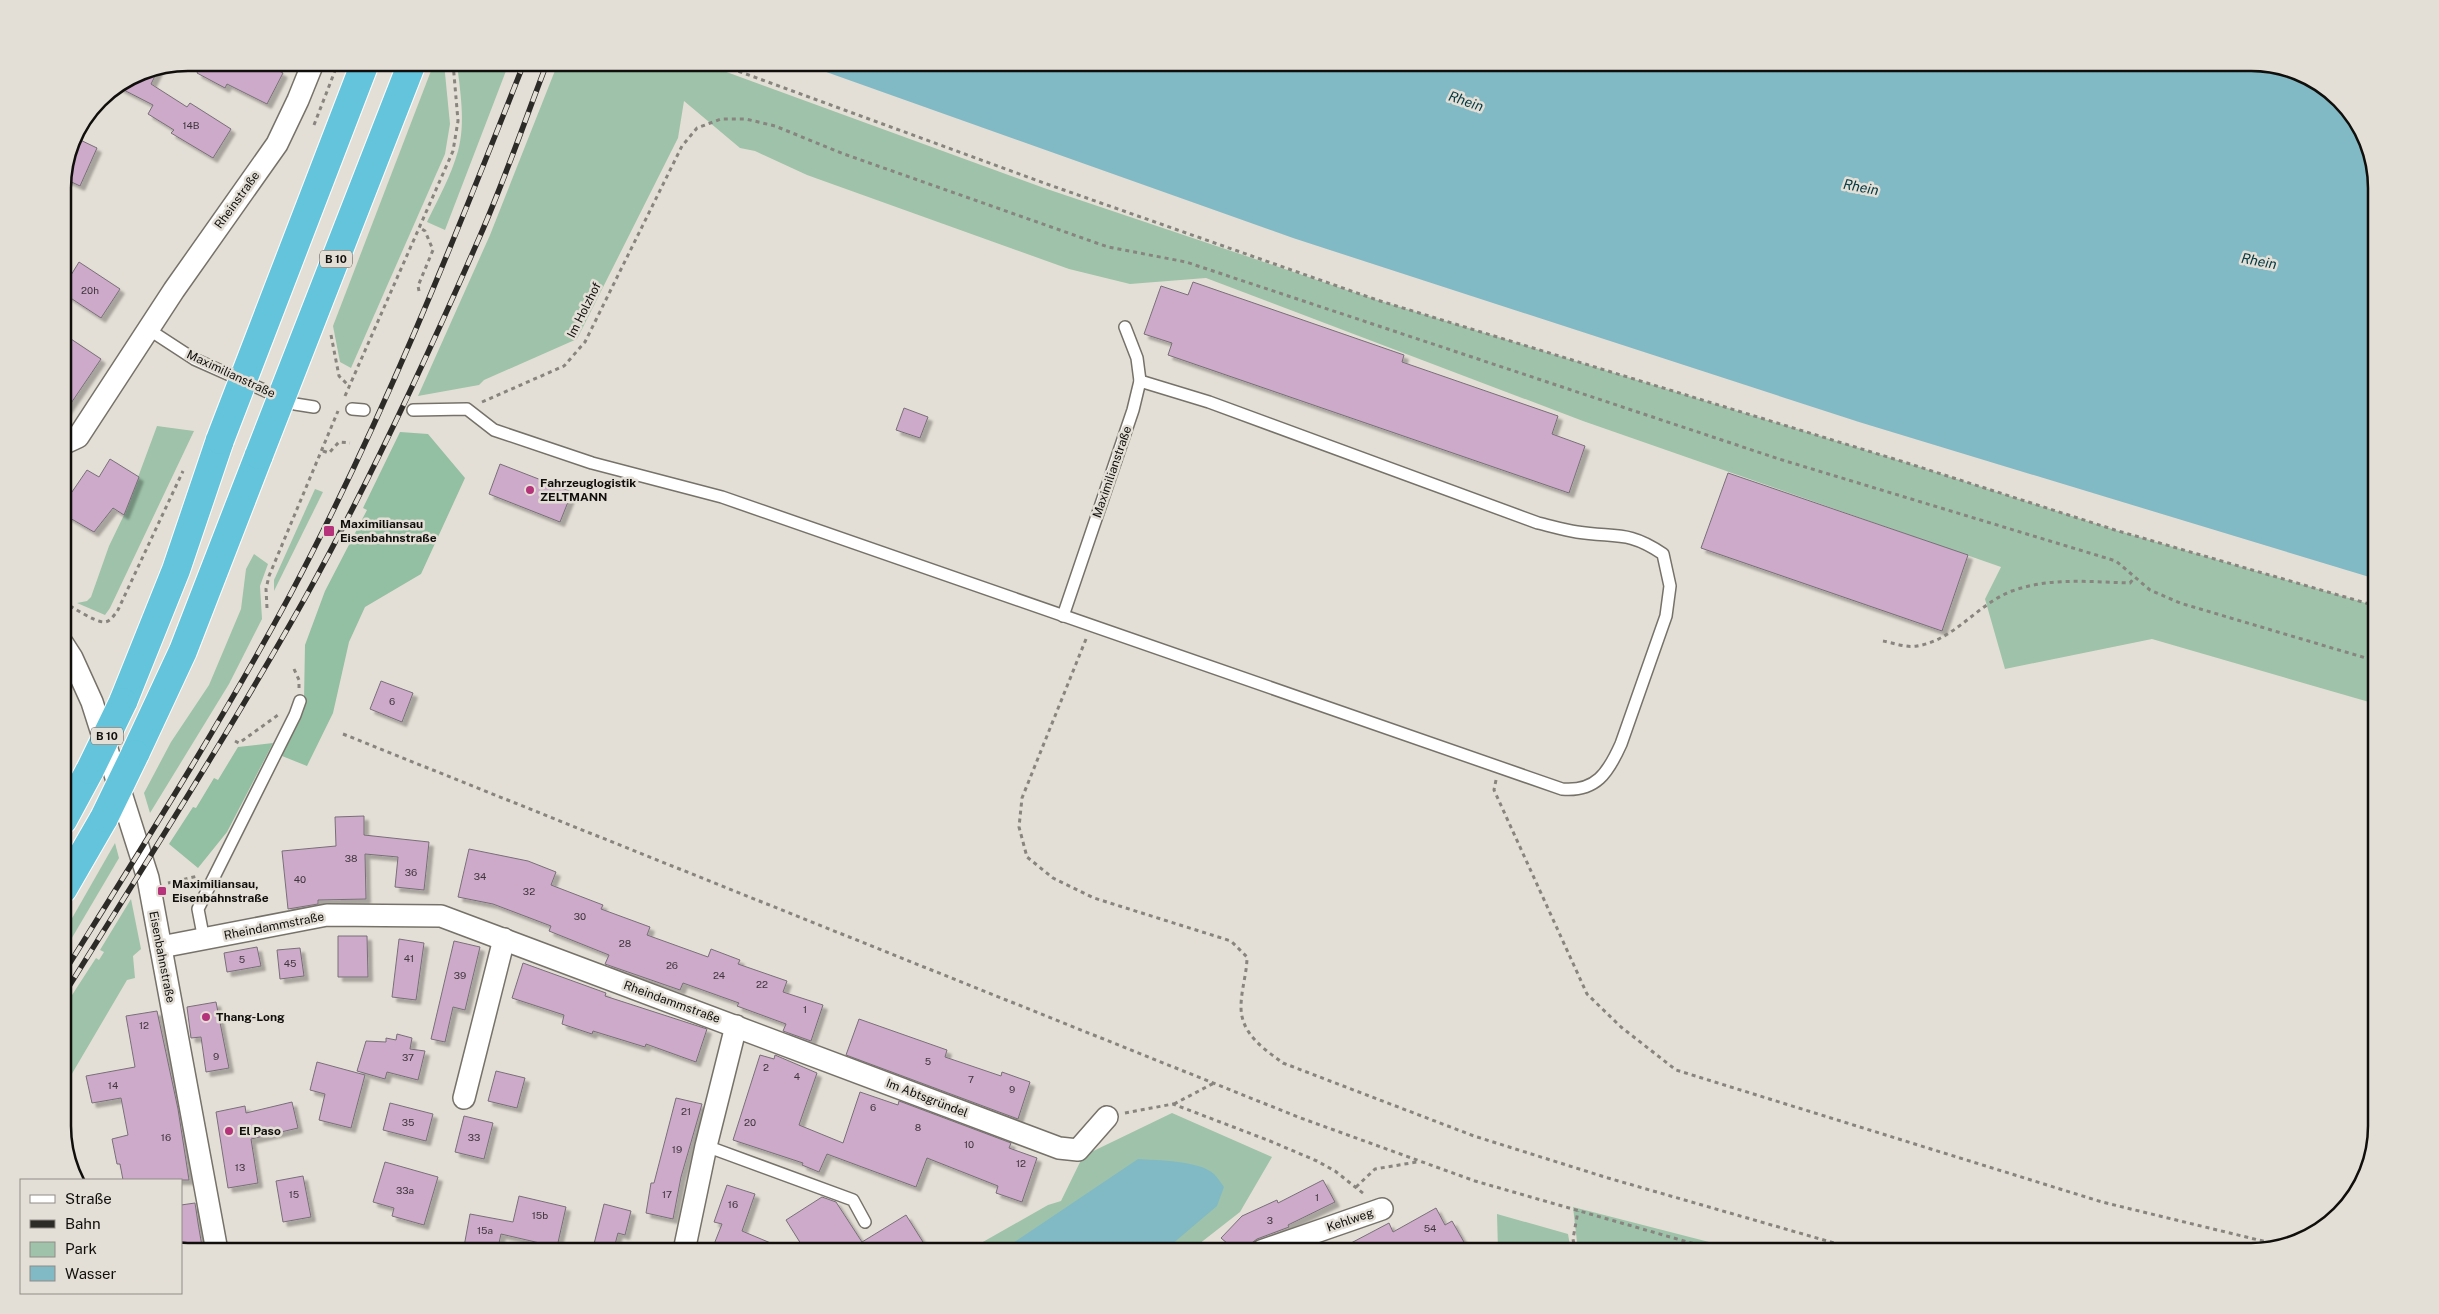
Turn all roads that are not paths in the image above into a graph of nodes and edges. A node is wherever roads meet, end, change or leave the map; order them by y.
1 (309, 72) edge
2 (361, 72) edge
3 (408, 72) edge
4 (1125, 327) dead end
5 (148, 329) junction
6 (1140, 381) junction
7 (314, 408) dead end
8 (412, 410) dead end
9 (72, 440) edge
10 (1063, 616) junction
11 (72, 667) edge
12 (300, 701) dead end
13 (72, 803) edge
14 (72, 873) edge
15 (504, 939) junction
16 (204, 940) junction
17 (161, 947) junction
18 (736, 1026) junction
19 (464, 1098) dead end
20 (1107, 1116) road end
21 (706, 1146) junction
22 (1382, 1209) road end
23 (865, 1222) dead end
24 (215, 1243) edge
25 (686, 1243) edge
26 (1286, 1243) edge

1 - 5 street, Rheinstraße
2 - 13 highway, B 10, bridge
3 - 14 highway, B 10, bridge
4 - 6 lane, Maximilianstraße
5 - 7 lane, Maximilianstraße
5 - 9 street
6 - 10 lane, Maximilianstraße
6 - 10 lane
8 - 10 lane
11 - 17 street, Eisenbahnstraße
12 - 16 lane
15 - 16 street, Rheindammstraße
15 - 18 street, Rheindammstraße
15 - 19 street
16 - 17 street, Rheindammstraße
17 - 24 street, Eisenbahnstraße
18 - 20 street, Im Abtsgründel
18 - 21 street, Rheindammstraße
21 - 23 lane
21 - 25 street, Rheindammstraße
22 - 26 street, Kehlweg

